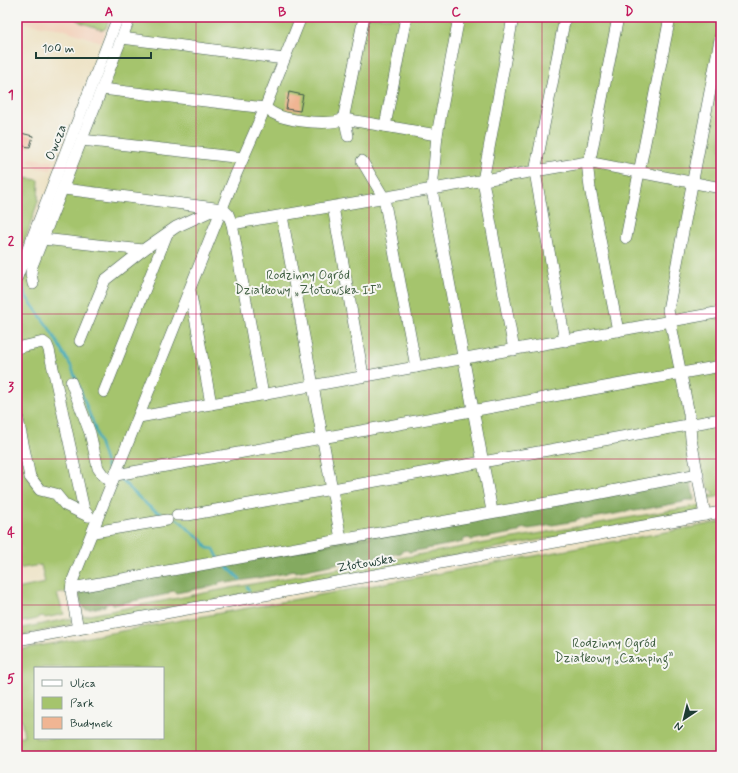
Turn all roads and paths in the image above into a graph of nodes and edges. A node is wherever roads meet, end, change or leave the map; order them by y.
1 (118, 17) edge
2 (130, 17) edge
3 (301, 17) edge
4 (364, 17) edge
5 (406, 17) edge
6 (459, 17) edge
7 (513, 17) edge
8 (565, 17) edge
9 (618, 17) edge
10 (670, 17) edge
11 (721, 34) edge
12 (122, 38) junction
13 (284, 59) junction
14 (102, 89) junction
15 (265, 108) junction
16 (344, 119) junction
17 (385, 126) junction
18 (437, 135) junction
19 (348, 136) dead end
20 (82, 140) junction
21 (243, 158) junction
22 (362, 161) dead end
23 (587, 162) junction
24 (640, 171) junction
25 (535, 172) junction
26 (483, 181) junction
27 (692, 182) junction
28 (721, 188) edge
29 (64, 189) junction
30 (432, 190) junction
31 (384, 198) junction
32 (333, 207) junction
33 (223, 209) junction
34 (282, 216) junction
35 (232, 224) junction
36 (167, 234) junction
37 (626, 238) dead end
38 (43, 239) junction
39 (142, 250) junction
40 (17, 277) edge
41 (33, 284) dead end
42 (190, 290) junction
43 (720, 310) edge
44 (671, 322) junction
45 (618, 331) junction
46 (80, 341) dead end
47 (565, 341) junction
48 (17, 348) edge
49 (514, 350) junction
50 (463, 359) junction
51 (721, 366) edge
52 (416, 367) junction
53 (680, 373) junction
54 (363, 375) junction
55 (71, 382) dead end
56 (312, 386) junction
57 (104, 392) dead end
58 (263, 395) junction
59 (211, 404) junction
60 (473, 411) junction
61 (17, 415) edge
62 (139, 417) junction
63 (721, 419) edge
64 (689, 426) junction
65 (322, 438) junction
66 (482, 461) junction
67 (698, 476) junction
68 (114, 479) junction
69 (332, 489) junction
70 (492, 511) junction
71 (721, 512) edge
72 (705, 515) junction
73 (93, 519) junction
74 (94, 532) junction
75 (341, 539) junction
76 (71, 589) junction
77 (78, 628) junction
78 (17, 640) edge

1 - 40 street, Owcza
2 - 12 street
3 - 13 street
4 - 16 street
5 - 17 street
6 - 18 street
7 - 26 street
8 - 25 street
9 - 23 street
10 - 24 street
11 - 27 street
12 - 13 street
12 - 14 street
13 - 15 street
14 - 15 street
14 - 20 street
15 - 16 street
15 - 21 street
16 - 17 street
16 - 19 street
17 - 18 street
18 - 30 street
20 - 21 street
20 - 29 street
21 - 33 street
22 - 31 street
23 - 24 street
23 - 25 street
23 - 45 street
24 - 27 street
24 - 37 street
25 - 26 street
25 - 47 street
26 - 30 street
26 - 49 street
27 - 28 street
27 - 44 street
29 - 33 street
29 - 38 street
30 - 31 street
30 - 50 street
31 - 32 street
31 - 52 street
32 - 34 street
32 - 54 street
33 - 35 street
33 - 36 street
33 - 42 street
34 - 35 street
34 - 56 street
35 - 58 street
36 - 39 street
36 - 57 street
38 - 39 street
38 - 41 street
39 - 46 street
42 - 59 street
42 - 62 street
43 - 44 street
44 - 45 street
44 - 53 street
45 - 47 street
47 - 49 street
48 - 73 street
49 - 50 street
50 - 52 street
50 - 60 street
51 - 53 street
52 - 54 street
53 - 60 street
53 - 64 street
54 - 56 street
55 - 68 street
56 - 58 street
56 - 65 street
58 - 59 street
59 - 62 street
60 - 65 street
60 - 66 street
61 - 73 street
62 - 68 street
63 - 64 street
64 - 66 street
64 - 67 street
65 - 68 street
65 - 69 street
66 - 69 street
66 - 70 street
67 - 70 street
67 - 72 street
68 - 73 street
69 - 74 street
69 - 75 street
70 - 75 street
71 - 72 street, Złotowska
72 - 77 street, Złotowska
73 - 74 street
74 - 76 street
75 - 76 street
76 - 77 street
77 - 78 street, Złotowska

